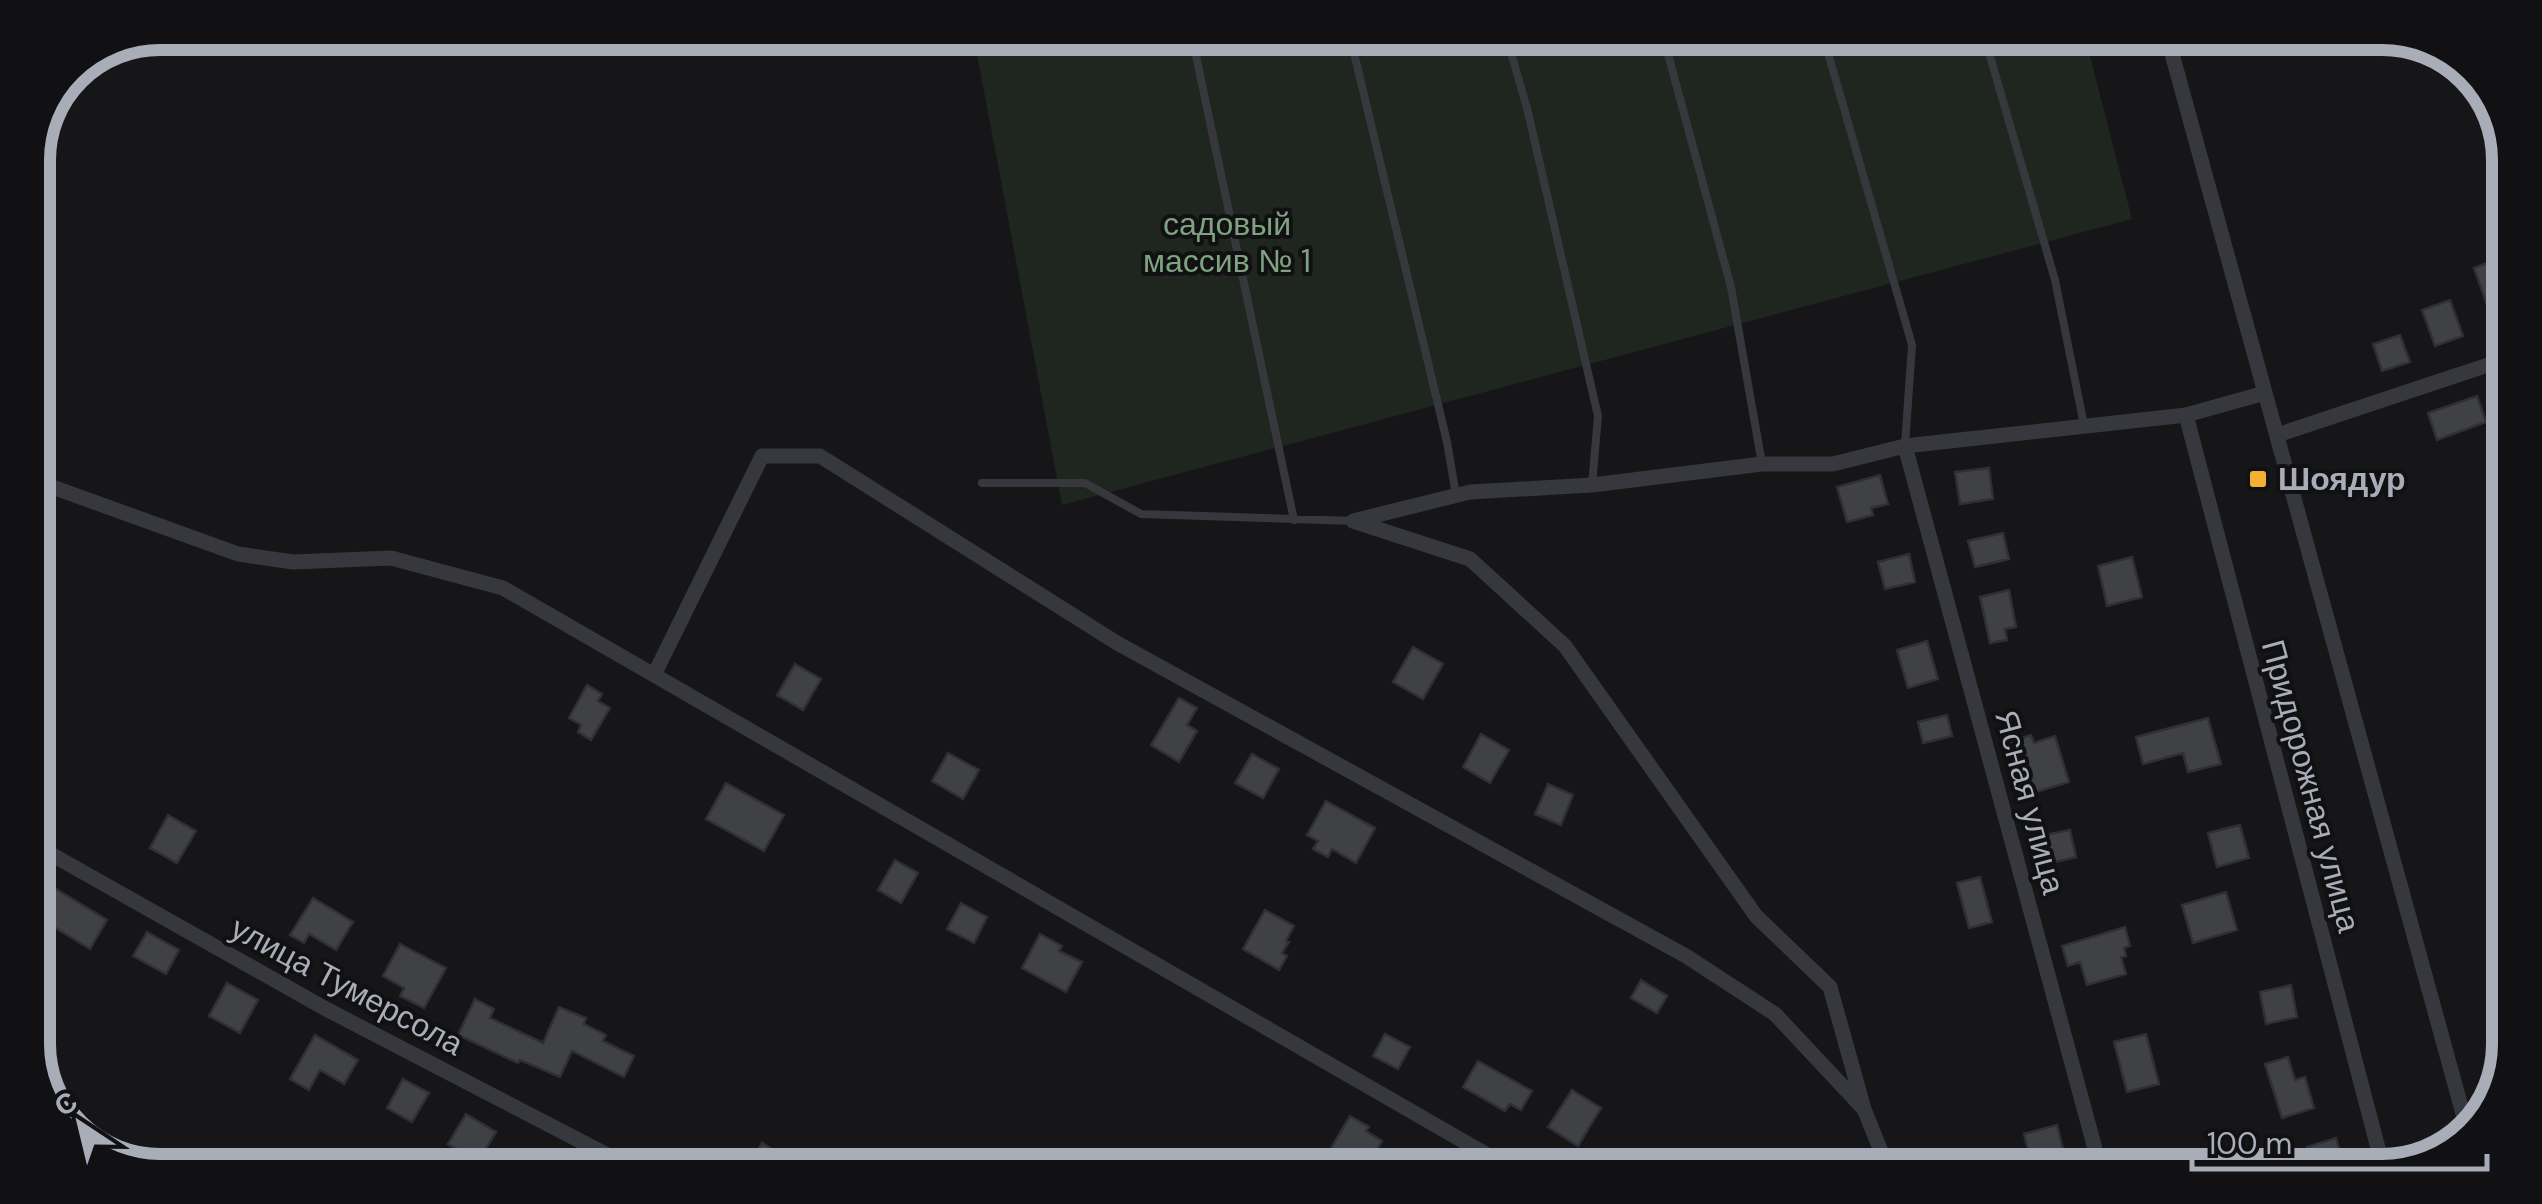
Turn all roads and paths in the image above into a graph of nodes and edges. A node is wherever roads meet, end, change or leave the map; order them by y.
1 (1195, 50) edge
2 (1352, 50) edge
3 (1510, 50) edge
4 (1667, 50) edge
5 (1827, 50) edge
6 (1988, 50) edge
7 (2171, 50) edge
8 (2492, 364) edge
9 (2265, 393) junction
10 (2186, 415) junction
11 (2084, 426) junction
12 (2276, 434) junction
13 (1905, 446) junction
14 (1762, 464) junction
15 (982, 483) dead end
16 (1592, 485) junction
17 (50, 486) edge
18 (1456, 495) junction
19 (1294, 520) junction
20 (1353, 521) junction
21 (654, 675) junction
22 (50, 854) edge
23 (1864, 1109) junction
24 (2464, 1117) edge
25 (604, 1154) edge
26 (1484, 1154) edge
27 (1882, 1154) edge
28 (2096, 1154) edge
29 (2380, 1154) edge

1 - 19 lane
2 - 18 lane
3 - 16 lane
4 - 14 lane
5 - 13 lane
6 - 11 lane
7 - 9 street
8 - 12 street
9 - 10 street
9 - 12 street
10 - 11 street
10 - 29 street, Придорожная улица
11 - 13 street
12 - 24 street
13 - 14 street
13 - 28 street, Ясная улица
14 - 16 street
15 - 19 lane
16 - 18 street
17 - 21 street
18 - 20 street
19 - 20 lane
20 - 23 street
21 - 23 street
21 - 26 street
22 - 25 street, улица Тумерсола
23 - 27 street

